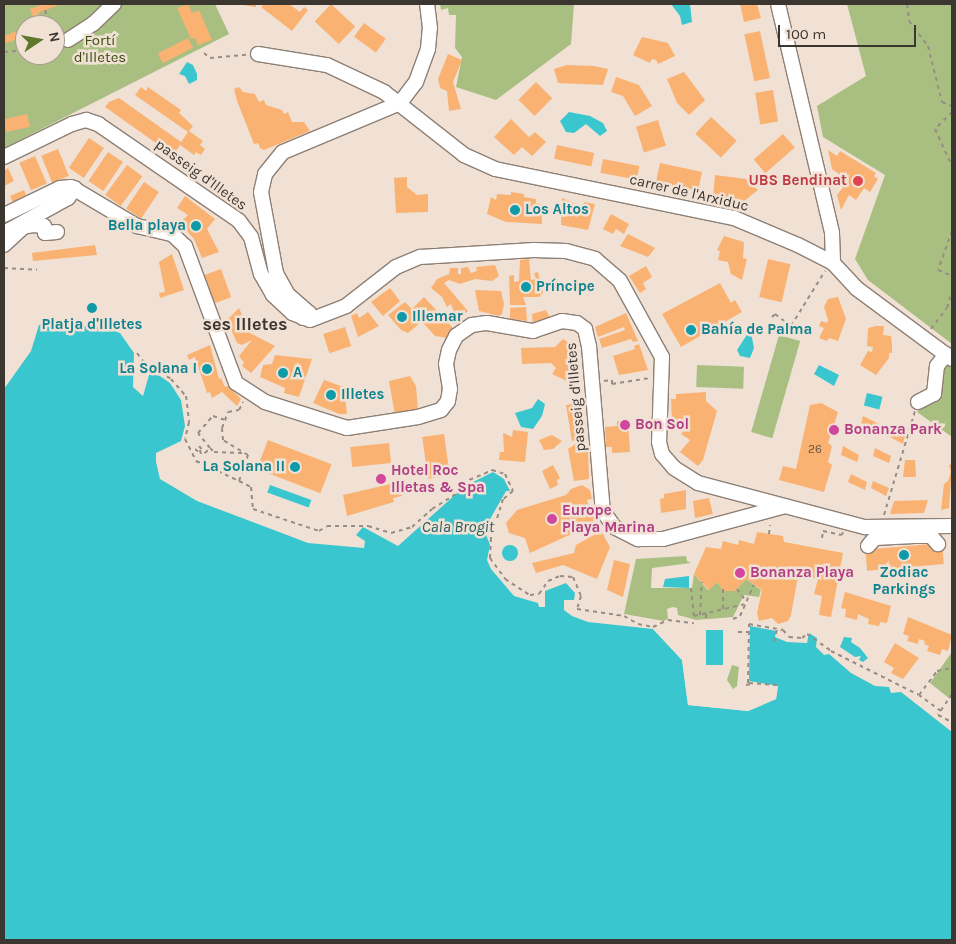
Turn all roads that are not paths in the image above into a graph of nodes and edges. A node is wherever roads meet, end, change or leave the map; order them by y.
1 (114, 4) edge
2 (427, 4) edge
3 (778, 4) edge
4 (68, 40) dead end
5 (258, 54) road end
6 (400, 103) junction
7 (4, 157) edge
8 (75, 188) junction
9 (4, 216) edge
10 (57, 232) dead end
11 (4, 233) edge
12 (4, 245) edge
13 (830, 262) junction
14 (302, 312) junction
15 (949, 357) edge
16 (918, 402) dead end
17 (756, 498) junction
18 (785, 506) junction
19 (757, 513) junction
20 (952, 526) edge
21 (914, 536) junction
22 (938, 544) dead end
23 (868, 546) dead end

1 - 4 street
2 - 6 street
3 - 13 street
5 - 6 street, carrer de l'Arxiduc
6 - 13 street, carrer de l'Arxiduc
6 - 14 street
7 - 14 street, passeig d'Illetes
8 - 9 street
8 - 11 street
8 - 19 street, passeig d'Illetes
10 - 12 street
13 - 15 street, carrer de l'Arxiduc
14 - 17 street, passeig d'Illetes
15 - 16 street
17 - 18 street, passeig d'Illetes
17 - 19 street
18 - 19 street, passeig d'Illetes
18 - 21 street, passeig d'Illetes
20 - 21 street, passeig d'Illetes
21 - 22 street
21 - 23 street

